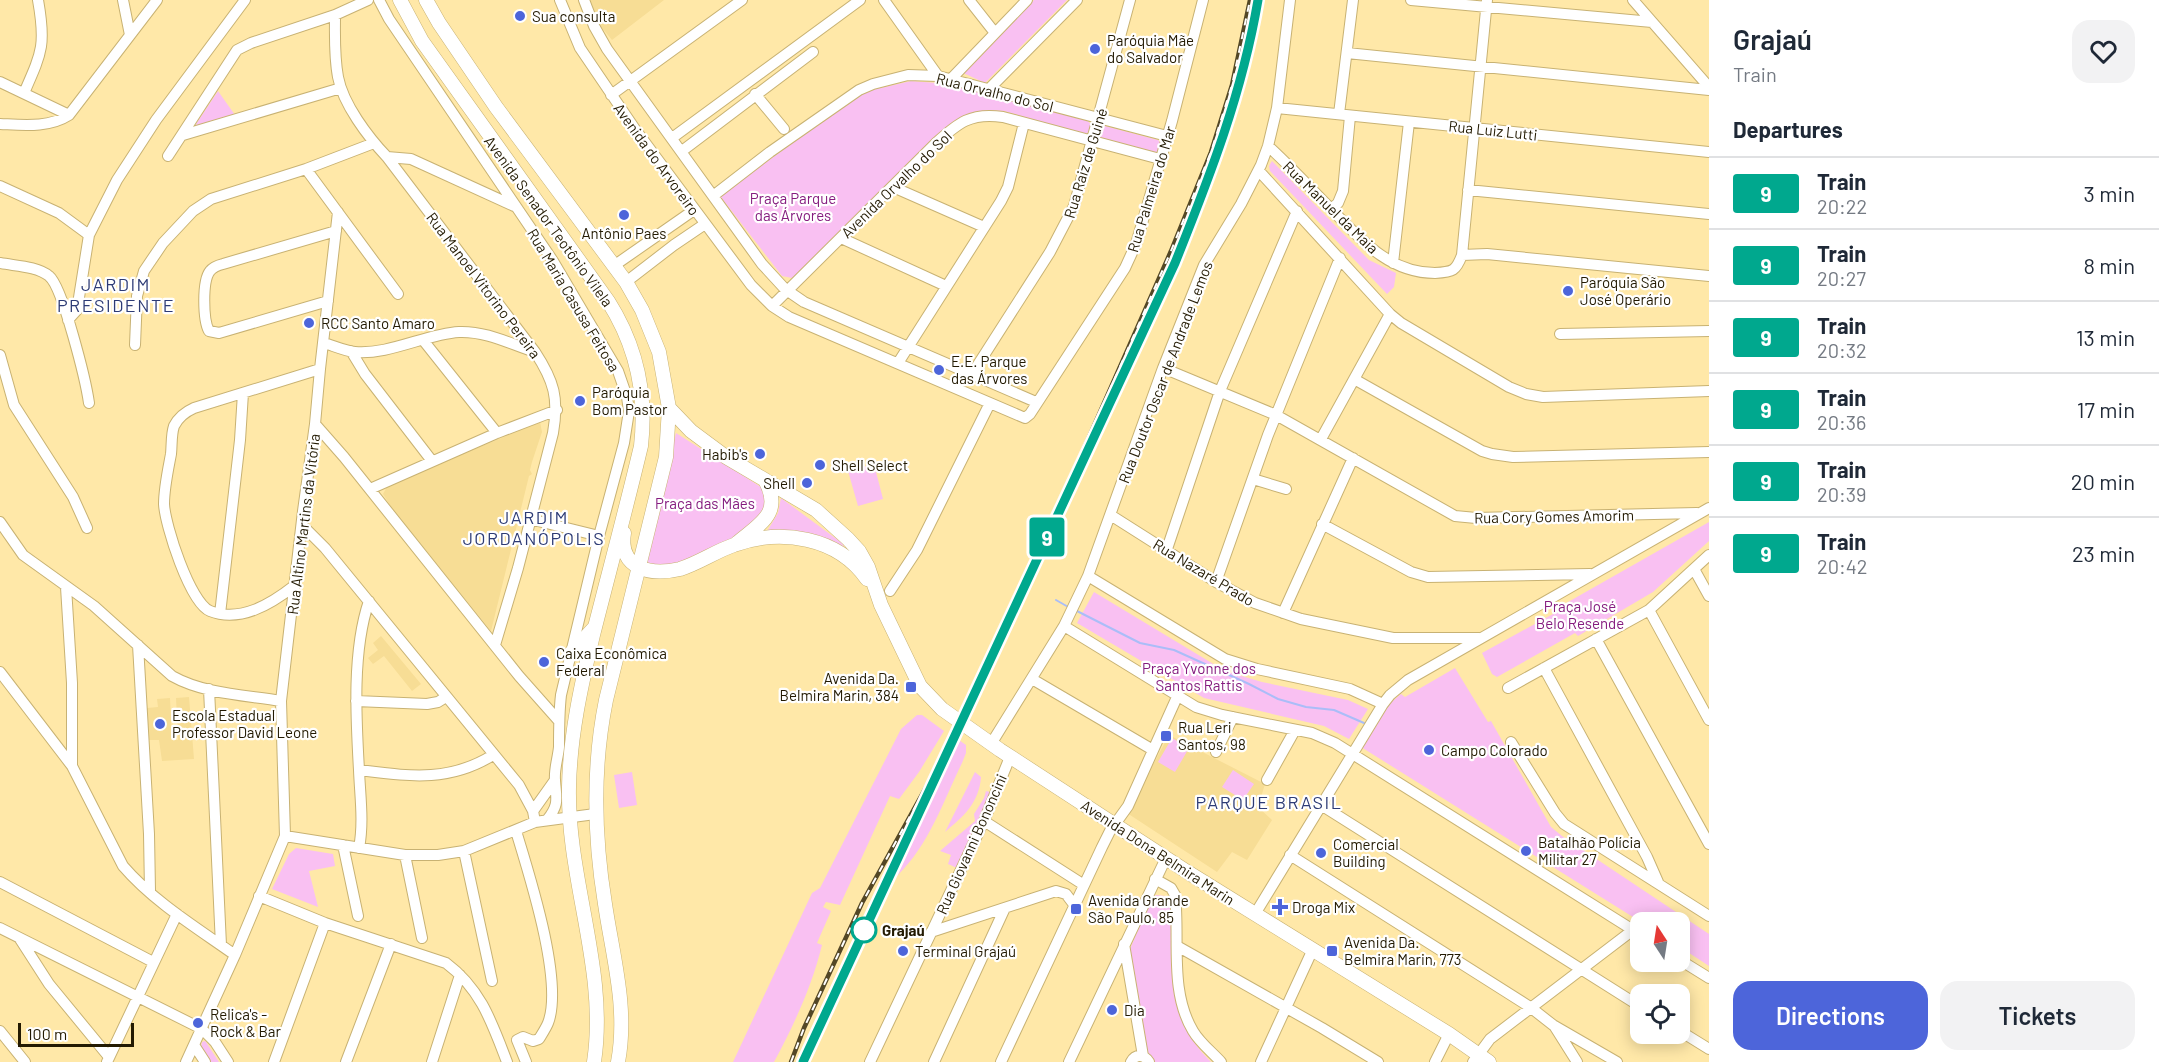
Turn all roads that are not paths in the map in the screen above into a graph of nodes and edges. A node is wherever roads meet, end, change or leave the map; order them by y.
1 (38, 0) edge
2 (123, 0) edge
3 (157, 0) edge
4 (245, 0) edge
5 (368, 0) edge
6 (379, 0) edge
7 (400, 0) edge
8 (426, 0) edge
9 (560, 0) edge
10 (584, 0) edge
11 (742, 0) edge
12 (860, 0) edge
13 (884, 0) edge
14 (969, 0) edge
15 (1027, 0) edge
16 (1077, 0) edge
17 (1130, 0) edge
18 (1203, 0) edge
19 (1290, 0) edge
20 (1353, 0) edge
21 (1411, 0) edge
22 (1633, 0) edge
23 (1486, 4) edge
24 (335, 15) junction
25 (1652, 22) junction
26 (995, 33) junction
27 (130, 35) junction
28 (813, 52) dead end
29 (1347, 53) junction
30 (1480, 67) junction
31 (938, 76) junction
32 (951, 80) junction
33 (630, 81) junction
34 (0, 82) edge
35 (341, 88) junction
36 (989, 89) junction
37 (1709, 89) edge
38 (24, 93) junction
39 (755, 94) junction
40 (610, 95) junction
41 (1277, 108) junction
42 (69, 115) junction
43 (1345, 115) junction
44 (1098, 118) junction
45 (1409, 122) junction
46 (1024, 123) junction
47 (0, 124) edge
48 (1473, 128) junction
49 (784, 129) dead end
50 (183, 135) junction
51 (1167, 136) junction
52 (672, 138) junction
53 (1092, 141) junction
54 (374, 143) junction
55 (1268, 146) junction
56 (682, 151) junction
57 (1709, 152) edge
58 (168, 156) dead end
59 (387, 157) junction
60 (1160, 159) junction
61 (306, 169) junction
62 (1259, 171) junction
63 (0, 186) edge
64 (892, 187) junction
65 (1468, 190) junction
66 (713, 196) junction
67 (516, 207) junction
68 (694, 210) junction
69 (1331, 210) junction
70 (1297, 211) junction
71 (338, 212) junction
72 (1709, 214) edge
73 (705, 225) junction
74 (984, 227) junction
75 (336, 231) junction
76 (88, 235) junction
77 (841, 238) junction
78 (1462, 255) junction
79 (1340, 258) junction
80 (0, 263) edge
81 (1393, 263) junction
82 (615, 265) junction
83 (1709, 276) edge
84 (626, 282) junction
85 (946, 286) junction
86 (788, 292) junction
87 (398, 294) dead end
88 (328, 301) junction
89 (772, 306) junction
90 (1390, 314) junction
91 (68, 320) junction
92 (516, 328) junction
93 (1709, 331) edge
94 (1560, 334) dead end
95 (498, 338) junction
96 (423, 340) junction
97 (324, 344) junction
98 (135, 345) dead end
99 (908, 345) junction
100 (351, 351) junction
101 (535, 352) junction
102 (0, 356) edge
103 (897, 363) junction
104 (1163, 368) junction
105 (320, 369) junction
106 (972, 374) junction
107 (1354, 379) junction
108 (1220, 391) junction
109 (1709, 391) edge
110 (243, 393) junction
111 (1036, 402) junction
112 (89, 403) dead end
113 (990, 403) junction
114 (669, 408) junction
115 (557, 410) junction
116 (1276, 415) junction
117 (1022, 417) joint
118 (315, 424) junction
119 (497, 433) junction
120 (1321, 439) junction
121 (1709, 452) edge
122 (1353, 458) junction
123 (432, 461) junction
124 (765, 479) junction
125 (1252, 479) junction
126 (370, 489) junction
127 (1287, 489) dead end
128 (630, 490) junction
129 (1704, 511) edge
130 (1112, 516) junction
131 (530, 519) junction
132 (0, 522) edge
133 (1322, 524) junction
134 (302, 525) junction
135 (87, 528) dead end
136 (599, 536) junction
137 (736, 544) junction
138 (1167, 549) junction
139 (1709, 555) edge
140 (637, 567) junction
141 (1694, 569) junction
142 (1594, 574) junction
143 (1089, 576) junction
144 (1216, 582) junction
145 (294, 586) junction
146 (66, 587) junction
147 (883, 592) junction
148 (1709, 596) edge
149 (369, 601) junction
150 (1649, 610) junction
151 (1282, 613) junction
152 (220, 614) junction
153 (596, 626) junction
154 (1064, 626) junction
155 (1479, 638) junction
156 (1596, 639) junction
157 (138, 645) junction
158 (495, 645) junction
159 (571, 653) junction
160 (1544, 668) junction
161 (0, 672) edge
162 (1032, 679) junction
163 (1508, 688) dead end
164 (209, 689) junction
165 (446, 697) junction
166 (1177, 697) junction
167 (281, 701) junction
168 (356, 701) junction
169 (1383, 704) junction
170 (1233, 717) junction
171 (558, 720) junction
172 (1709, 720) edge
173 (1295, 730) junction
174 (1511, 742) dead end
175 (991, 744) junction
176 (1153, 750) junction
177 (1216, 752) dead end
178 (1353, 753) junction
179 (493, 755) junction
180 (1010, 757) junction
181 (72, 766) junction
182 (359, 770) junction
183 (555, 780) junction
184 (1267, 780) dead end
185 (1321, 805) junction
186 (533, 811) junction
187 (595, 814) junction
188 (570, 819) junction
189 (541, 821) junction
190 (984, 821) junction
191 (1116, 824) junction
192 (516, 831) junction
193 (285, 836) junction
194 (1709, 844) edge
195 (343, 845) junction
196 (359, 848) junction
197 (464, 851) junction
198 (405, 855) junction
199 (1290, 855) junction
200 (1166, 858) junction
201 (1155, 879) junction
202 (0, 882) edge
203 (1659, 883) junction
204 (1084, 885) junction
205 (150, 891) junction
206 (259, 896) junction
207 (1075, 906) junction
208 (1005, 908) junction
209 (177, 914) junction
210 (1254, 914) junction
211 (358, 916) dead end
212 (1709, 916) edge
213 (325, 923) junction
214 (0, 928) edge
215 (1630, 928) edge
216 (932, 932) junction
217 (1630, 937) edge
218 (422, 938) dead end
219 (20, 939) junction
220 (391, 944) junction
221 (1124, 944) junction
222 (221, 945) junction
223 (1177, 946) junction
224 (1313, 949) junction
225 (236, 955) junction
226 (153, 962) junction
227 (1690, 966) edge
228 (1582, 970) junction
229 (460, 975) junction
230 (1709, 978) edge
231 (492, 981) dead end
232 (137, 996) junction
233 (1630, 1000) edge
234 (1530, 1007) junction
235 (1285, 1008) junction
236 (1553, 1025) junction
237 (202, 1029) junction
238 (0, 1031) edge
239 (1449, 1034) junction
240 (1690, 1037) edge
241 (1581, 1040) junction
242 (194, 1045) junction
243 (1709, 1049) edge
244 (503, 1058) edge
245 (1574, 1058) edge
246 (1480, 1059) edge
247 (108, 1060) edge
248 (1139, 1060) edge
249 (25, 1062) edge
250 (186, 1062) edge
251 (205, 1062) edge
252 (228, 1062) edge
253 (274, 1062) edge
254 (346, 1062) edge
255 (432, 1062) edge
256 (526, 1062) edge
257 (594, 1062) edge
258 (618, 1062) edge
259 (870, 1062) edge
260 (934, 1062) edge
261 (1001, 1062) edge
262 (1069, 1062) edge
263 (1221, 1062) edge
264 (1261, 1062) edge
265 (1378, 1062) edge
266 (1435, 1062) edge
267 (1617, 1062) edge

1 - 38 street
2 - 27 street
3 - 27 street
4 - 76 street
5 - 24 street
6 - 67 street, Rua Maria Casusa Feitosa
7 - 128 main road, Avenida Senador Teotônio Vilela
8 - 82 main road, Avenida Senador Teotônio Vilela
9 - 40 street, Avenida do Arvoreiro
10 - 33 street, Avenida do Arvoreiro
11 - 33 street
12 - 52 street
13 - 31 street
14 - 26 street
15 - 26 street
16 - 36 street
17 - 44 street, Rua Raiz de Guiné
18 - 51 street, Rua Palmeira do Mar
19 - 41 street, Rua Doutor Oscar de Andrade Lemos
20 - 29 street
21 - 23 street
22 - 25 street
23 - 25 street
23 - 30 street
24 - 35 street, Rua Manoel Vitorino Pereira
24 - 50 street
25 - 37 street
26 - 32 street
27 - 42 street
28 - 39 street
29 - 30 street
29 - 43 street
30 - 37 street
30 - 48 street
31 - 32 street, Rua Orvalho do Sol
31 - 66 street, Rua Orvalho do Sol
32 - 36 street, Rua Orvalho do Sol
33 - 40 street
33 - 52 street, Avenida do Arvoreiro
34 - 38 street
35 - 50 street
35 - 54 street, Rua Manoel Vitorino Pereira
36 - 44 street, Rua Orvalho do Sol
38 - 42 street
39 - 49 street
39 - 56 street
40 - 68 street, Avenida do Arvoreiro
41 - 43 street, Rua Luiz Lutti
41 - 55 street, Rua Doutor Oscar de Andrade Lemos
42 - 47 street
43 - 45 street, Rua Luiz Lutti
43 - 69 street
44 - 51 street, Rua Orvalho do Sol
44 - 53 street, Rua Raiz de Guiné
45 - 48 street, Rua Luiz Lutti
45 - 81 street
46 - 53 street, Avenida Orvalho do Sol
46 - 64 street, Avenida Orvalho do Sol
46 - 74 street
48 - 57 street, Rua Luiz Lutti
48 - 65 street
50 - 58 street
51 - 60 street, Rua Palmeira do Mar
52 - 56 street, Avenida do Arvoreiro
53 - 60 street, Avenida Orvalho do Sol
53 - 106 street, Rua Raiz de Guiné
54 - 59 street, Rua Manoel Vitorino Pereira
54 - 61 street
55 - 62 street, Rua Doutor Oscar de Andrade Lemos
55 - 69 street, Rua Manuel da Maia
56 - 66 street, Avenida do Arvoreiro
59 - 67 street
59 - 92 street, Rua Manoel Vitorino Pereira
60 - 111 street, Rua Palmeira do Mar
61 - 71 street
61 - 98 street
62 - 70 street
62 - 104 street, Rua Doutor Oscar de Andrade Lemos
63 - 76 street
64 - 74 street
64 - 77 street, Avenida Orvalho do Sol
65 - 72 street
65 - 78 street
66 - 86 street, Avenida do Arvoreiro
67 - 136 street, Rua Maria Casusa Feitosa
68 - 73 street, Avenida do Arvoreiro
68 - 82 street
69 - 81 street, Rua Manuel da Maia
70 - 79 street
70 - 108 street
71 - 75 street, Rua Altino Martins da Vitória
71 - 87 street
73 - 84 street
73 - 89 street, Avenida do Arvoreiro
74 - 85 street
75 - 88 street, Rua Altino Martins da Vitória
75 - 88 street
76 - 91 street
77 - 85 street
77 - 86 street, Avenida Orvalho do Sol
78 - 81 street, Rua Manuel da Maia
78 - 83 street
79 - 90 street
79 - 116 street
80 - 91 street
82 - 84 main road, Avenida Senador Teotônio Vilela
84 - 114 main road, Avenida Senador Teotônio Vilela
85 - 99 street
86 - 89 street
86 - 99 street, Avenida do Arvoreiro
88 - 97 street, Rua Altino Martins da Vitória
89 - 103 street, Avenida do Arvoreiro
90 - 107 street
90 - 109 street
91 - 112 street
92 - 95 street
92 - 101 street, Rua Manoel Vitorino Pereira
93 - 94 street
95 - 96 street
95 - 101 street
96 - 100 street
96 - 119 street
97 - 100 street
97 - 105 street, Rua Altino Martins da Vitória
99 - 103 street
99 - 106 street, Avenida do Arvoreiro
100 - 123 street
101 - 115 street, Rua Manoel Vitorino Pereira
102 - 135 street
103 - 113 street, Avenida do Arvoreiro
104 - 108 street, Rua Cory Gomes Amorim
104 - 130 street, Rua Doutor Oscar de Andrade Lemos
105 - 110 street
105 - 118 street, Rua Altino Martins da Vitória
106 - 111 street, Avenida do Arvoreiro
107 - 120 street
107 - 121 street
108 - 116 street, Rua Cory Gomes Amorim
108 - 138 street
110 - 152 street
110 - 152 street
111 - 117 street, Rua Palmeira do Mar
113 - 117 street, Avenida do Arvoreiro
113 - 147 street
114 - 124 main road, Avenida Dona Belmira Marin
114 - 140 main road, Avenida Senador Teotônio Vilela
115 - 119 street
115 - 131 street, Rua Manoel Vitorino Pereira
116 - 120 street, Rua Cory Gomes Amorim
116 - 125 street
118 - 126 street
118 - 134 street, Rua Altino Martins da Vitória
119 - 123 street
120 - 122 street, Rua Cory Gomes Amorim
122 - 129 street, Rua Cory Gomes Amorim
122 - 133 street
123 - 126 street
124 - 137 main road
124 - 147 main road, Avenida Dona Belmira Marin
125 - 127 street
125 - 144 street
126 - 158 street
128 - 140 main road
128 - 153 main road, Avenida Senador Teotônio Vilela
129 - 142 street
130 - 138 street, Rua Nazaré Prado
130 - 143 street, Rua Doutor Oscar de Andrade Lemos
131 - 136 street
131 - 158 street, Rua Manoel Vitorino Pereira
132 - 146 street
133 - 142 street
133 - 151 street
134 - 145 street, Rua Altino Martins da Vitória
134 - 149 street
136 - 159 street, Rua Maria Casusa Feitosa
137 - 140 main road, Avenida Dona Belmira Marin
137 - 147 main road, Avenida Dona Belmira Marin
138 - 144 street, Rua Nazaré Prado
139 - 141 street
140 - 187 main road, Avenida Senador Teotônio Vilela
141 - 148 street
141 - 150 street
142 - 155 street
143 - 154 street, Rua Doutor Oscar de Andrade Lemos
143 - 169 street
144 - 151 street, Rua Nazaré Prado
145 - 152 street
145 - 167 street, Rua Altino Martins da Vitória
146 - 157 street
146 - 181 street
147 - 175 main road, Avenida Dona Belmira Marin
149 - 165 street
149 - 168 street
150 - 156 street
150 - 172 street
151 - 155 street, Rua Nazaré Prado
153 - 159 main road
153 - 188 main road, Avenida Senador Teotônio Vilela
154 - 162 street, Rua Doutor Oscar de Andrade Lemos
154 - 166 street
155 - 169 street
156 - 160 street
156 - 194 street
157 - 164 street
157 - 205 street
158 - 171 street
159 - 171 street, Rua Maria Casusa Feitosa
160 - 163 street
160 - 203 street
161 - 181 street
162 - 175 street, Rua Doutor Oscar de Andrade Lemos
162 - 176 street
164 - 167 street
164 - 222 street
165 - 168 street
165 - 179 street
166 - 170 street
166 - 176 street
167 - 193 street, Rua Altino Martins da Vitória
168 - 182 street
169 - 178 street
170 - 173 street
170 - 177 street
171 - 183 street, Rua Maria Casusa Feitosa
173 - 178 street
173 - 184 street
174 - 203 street
175 - 180 main road, Avenida Dona Belmira Marin
176 - 191 street
178 - 185 street
178 - 215 street
179 - 182 street
179 - 186 street
180 - 190 street, Rua Giovanni Bononcini
180 - 191 main road, Avenida Dona Belmira Marin
181 - 205 street
182 - 196 street
183 - 186 street, Rua Maria Casusa Feitosa
183 - 189 street, Rua Maria Casusa Feitosa
185 - 199 street
185 - 228 street
186 - 189 street
187 - 188 street
187 - 258 main road, Avenida Senador Teotônio Vilela
188 - 189 street
188 - 257 main road, Avenida Senador Teotônio Vilela
189 - 192 street
190 - 204 street
190 - 216 street, Rua Giovanni Bononcini
191 - 200 main road, Avenida Dona Belmira Marin
191 - 204 street
192 - 197 street
192 - 256 street
193 - 195 street
193 - 206 street
195 - 196 street
195 - 211 street
196 - 198 street
197 - 198 street
197 - 231 street
198 - 218 street
199 - 210 street
199 - 234 street
200 - 201 street
200 - 210 main road, Avenida Dona Belmira Marin
201 - 221 street
201 - 223 street
202 - 226 street
203 - 212 street
204 - 207 street
205 - 209 street
206 - 213 street
206 - 225 street
207 - 208 street
207 - 261 street
208 - 216 street
208 - 260 street
209 - 222 street
209 - 226 street
210 - 224 main road, Avenida Dona Belmira Marin
213 - 220 street
213 - 253 street
214 - 219 street
216 - 259 street, Rua Giovanni Bononcini
217 - 228 street
219 - 232 street
219 - 247 street
220 - 229 street
220 - 254 street
221 - 248 street
221 - 262 street
222 - 225 street
223 - 235 street
223 - 263 street
224 - 235 street
224 - 239 main road, Avenida Dona Belmira Marin
225 - 237 street
226 - 232 street
227 - 230 street
228 - 233 street
228 - 234 street
229 - 244 street
229 - 255 street
232 - 237 street
232 - 247 street
234 - 236 street
234 - 246 street
235 - 264 street
235 - 265 street
236 - 241 street
236 - 245 street
237 - 242 street
237 - 252 street
238 - 249 street
239 - 246 main road, Avenida Dona Belmira Marin
239 - 266 street
240 - 243 street
241 - 245 street
241 - 267 street
242 - 250 street
242 - 251 street

